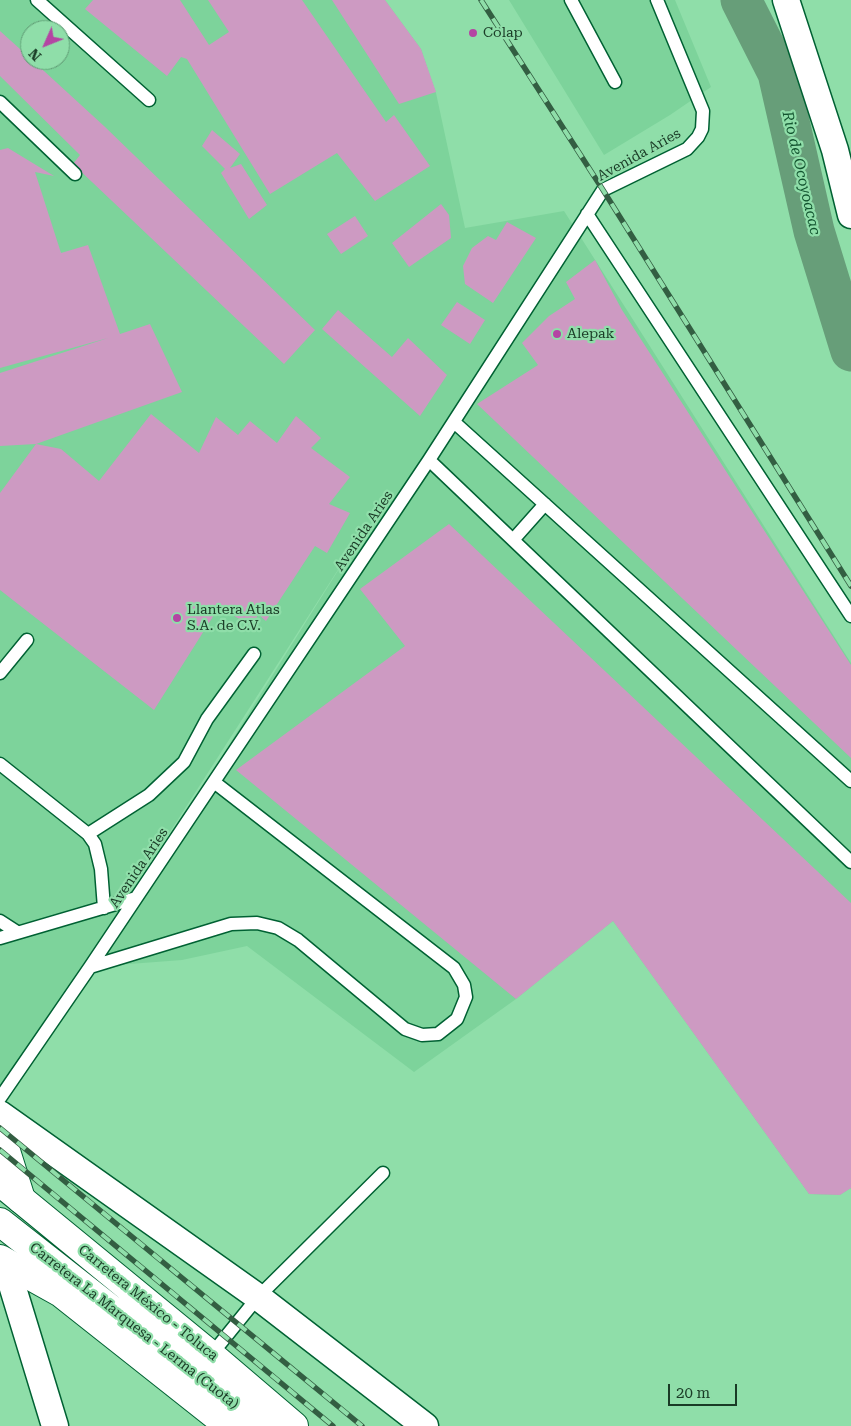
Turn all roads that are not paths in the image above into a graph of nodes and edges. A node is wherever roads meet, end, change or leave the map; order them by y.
1 (37, 0) edge
2 (571, 0) edge
3 (657, 0) edge
4 (786, 0) edge
5 (615, 82) dead end
6 (149, 100) dead end
7 (0, 102) edge
8 (75, 174) dead end
9 (587, 214) junction
10 (851, 216) edge
11 (454, 422) junction
12 (429, 460) junction
13 (545, 504) junction
14 (513, 540) junction
15 (851, 616) edge
16 (27, 640) dead end
17 (254, 654) dead end
18 (0, 672) edge
19 (0, 764) edge
20 (851, 781) edge
21 (214, 782) junction
22 (88, 834) junction
23 (848, 854) edge
24 (136, 898) junction
25 (104, 908) junction
26 (0, 921) edge
27 (17, 932) junction
28 (0, 938) edge
29 (90, 967) junction
30 (0, 1098) edge
31 (0, 1114) edge
32 (0, 1132) edge
33 (383, 1173) dead end
34 (0, 1182) edge
35 (21, 1199) junction
36 (0, 1222) edge
37 (2, 1261) edge
38 (258, 1297) junction
39 (211, 1354) junction
40 (55, 1426) edge
41 (229, 1426) edge
42 (270, 1426) edge
43 (294, 1426) edge
44 (425, 1426) edge

1 - 6 lane
2 - 5 lane
3 - 9 lane, Avenida Aries
4 - 10 street
7 - 8 lane
9 - 11 lane, Avenida Aries
9 - 15 lane
11 - 12 lane, Avenida Aries
11 - 13 lane
12 - 14 lane
12 - 21 lane, Avenida Aries
13 - 14 lane
13 - 20 lane
14 - 23 lane
16 - 18 lane
17 - 22 lane
19 - 22 lane
21 - 24 lane, Avenida Aries
21 - 29 lane
22 - 25 lane
24 - 25 lane
24 - 29 lane, Avenida Aries
25 - 27 lane
26 - 27 lane
27 - 28 lane
29 - 30 lane, Avenida Aries
31 - 38 street
32 - 35 main road
33 - 38 lane
34 - 35 main road, Carretera México - Toluca
35 - 39 main road, Carretera México - Toluca
36 - 42 main road, Carretera La Marquesa - Lerma (Cuota)
37 - 40 street
37 - 41 main road
38 - 39 lane
38 - 44 street
39 - 43 main road, Carretera México - Toluca

